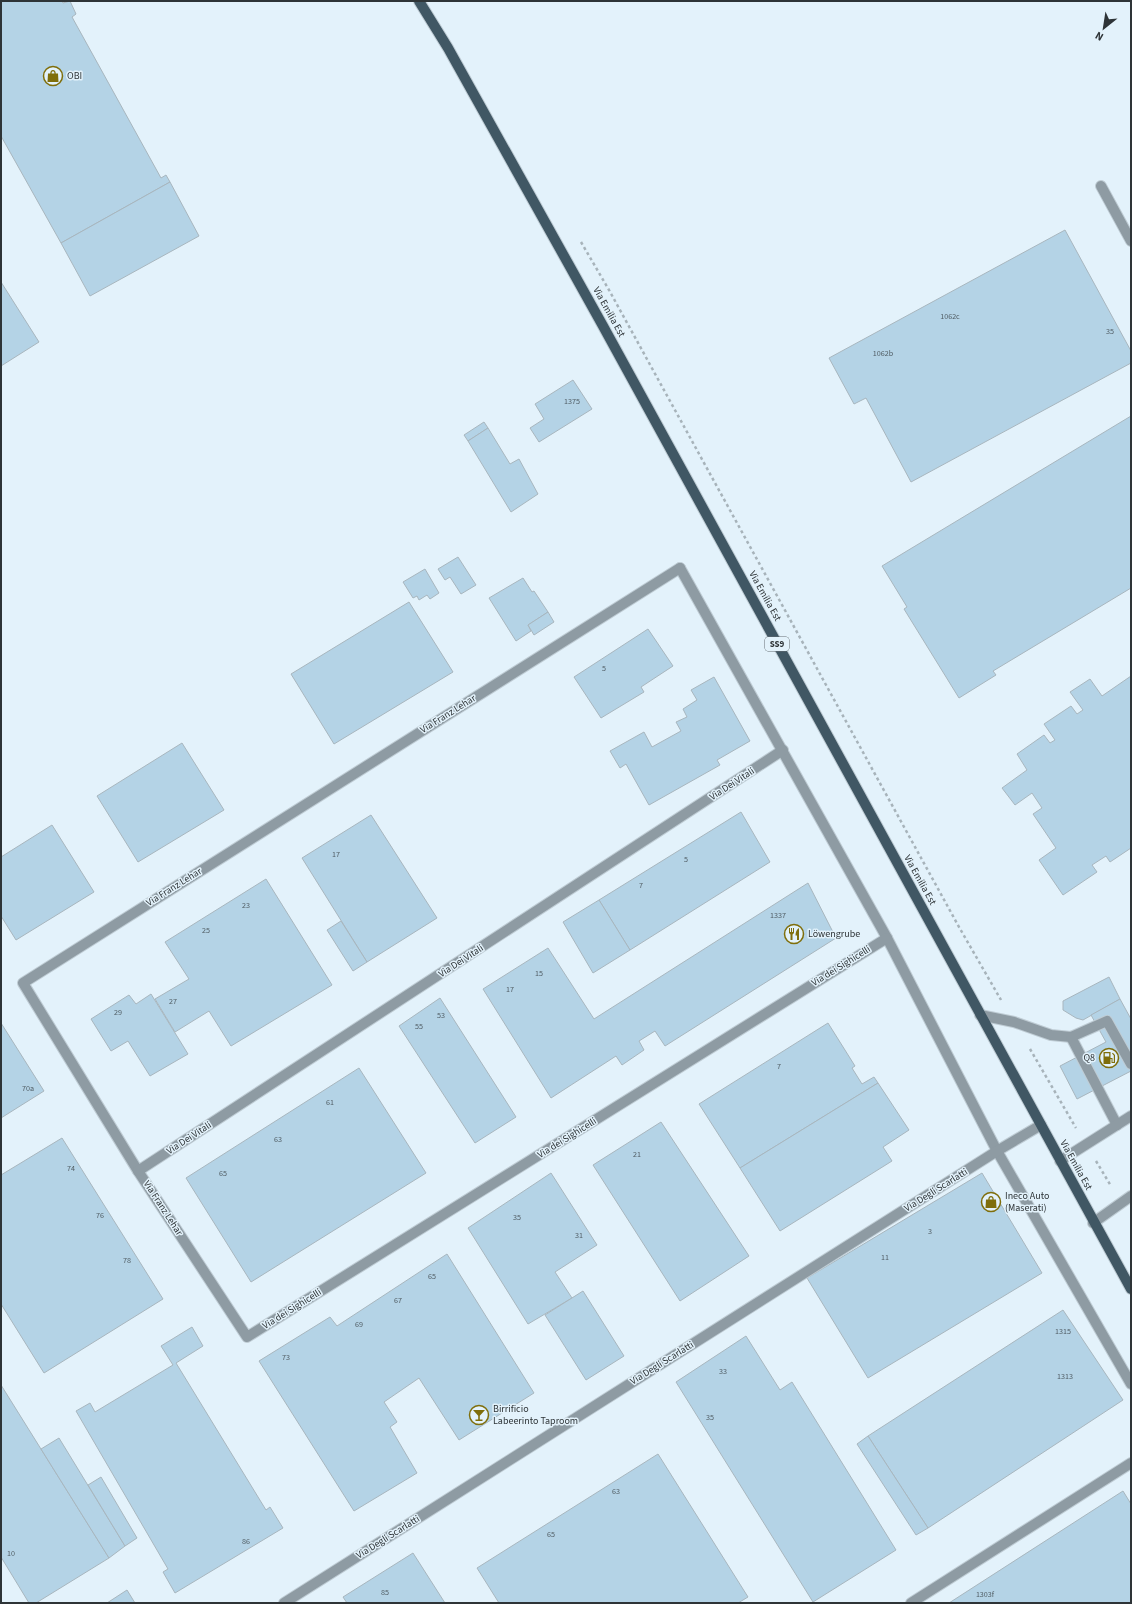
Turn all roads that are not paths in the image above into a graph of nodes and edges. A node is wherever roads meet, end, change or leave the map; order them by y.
1 (419, 1) edge
2 (1100, 186) dead end
3 (1131, 241) edge
4 (783, 750) junction
5 (887, 938) junction
6 (980, 1015) junction
7 (1071, 1037) junction
8 (1131, 1064) edge
9 (1131, 1116) edge
10 (1117, 1124) junction
11 (1041, 1125) junction
12 (997, 1151) junction
13 (1060, 1161) junction
14 (138, 1171) junction
15 (1131, 1196) edge
16 (1093, 1222) junction
17 (1131, 1289) edge
18 (247, 1338) joint
19 (1131, 1384) edge
20 (1131, 1463) edge
21 (284, 1603) edge
22 (911, 1603) edge

1 - 6 main road, Via Emilia Est / SS9
2 - 3 street
4 - 5 street
4 - 14 street, Via Dei Vitali
4 - 14 street, Via Franz Lehar
5 - 12 street
5 - 18 street, Via dei Sighicelli
6 - 7 street
6 - 11 main road, Via Emilia Est / SS9
7 - 8 street
7 - 10 street
9 - 10 street
10 - 13 street
11 - 12 street, Via Degli Scarlatti
11 - 13 main road, Via Emilia Est / SS9
12 - 19 street
12 - 21 street, Via Degli Scarlatti
13 - 16 main road, Via Emilia Est / SS9
14 - 18 street, Via Franz Lehar
15 - 16 street
16 - 17 main road, Via Emilia Est / SS9
20 - 22 street

